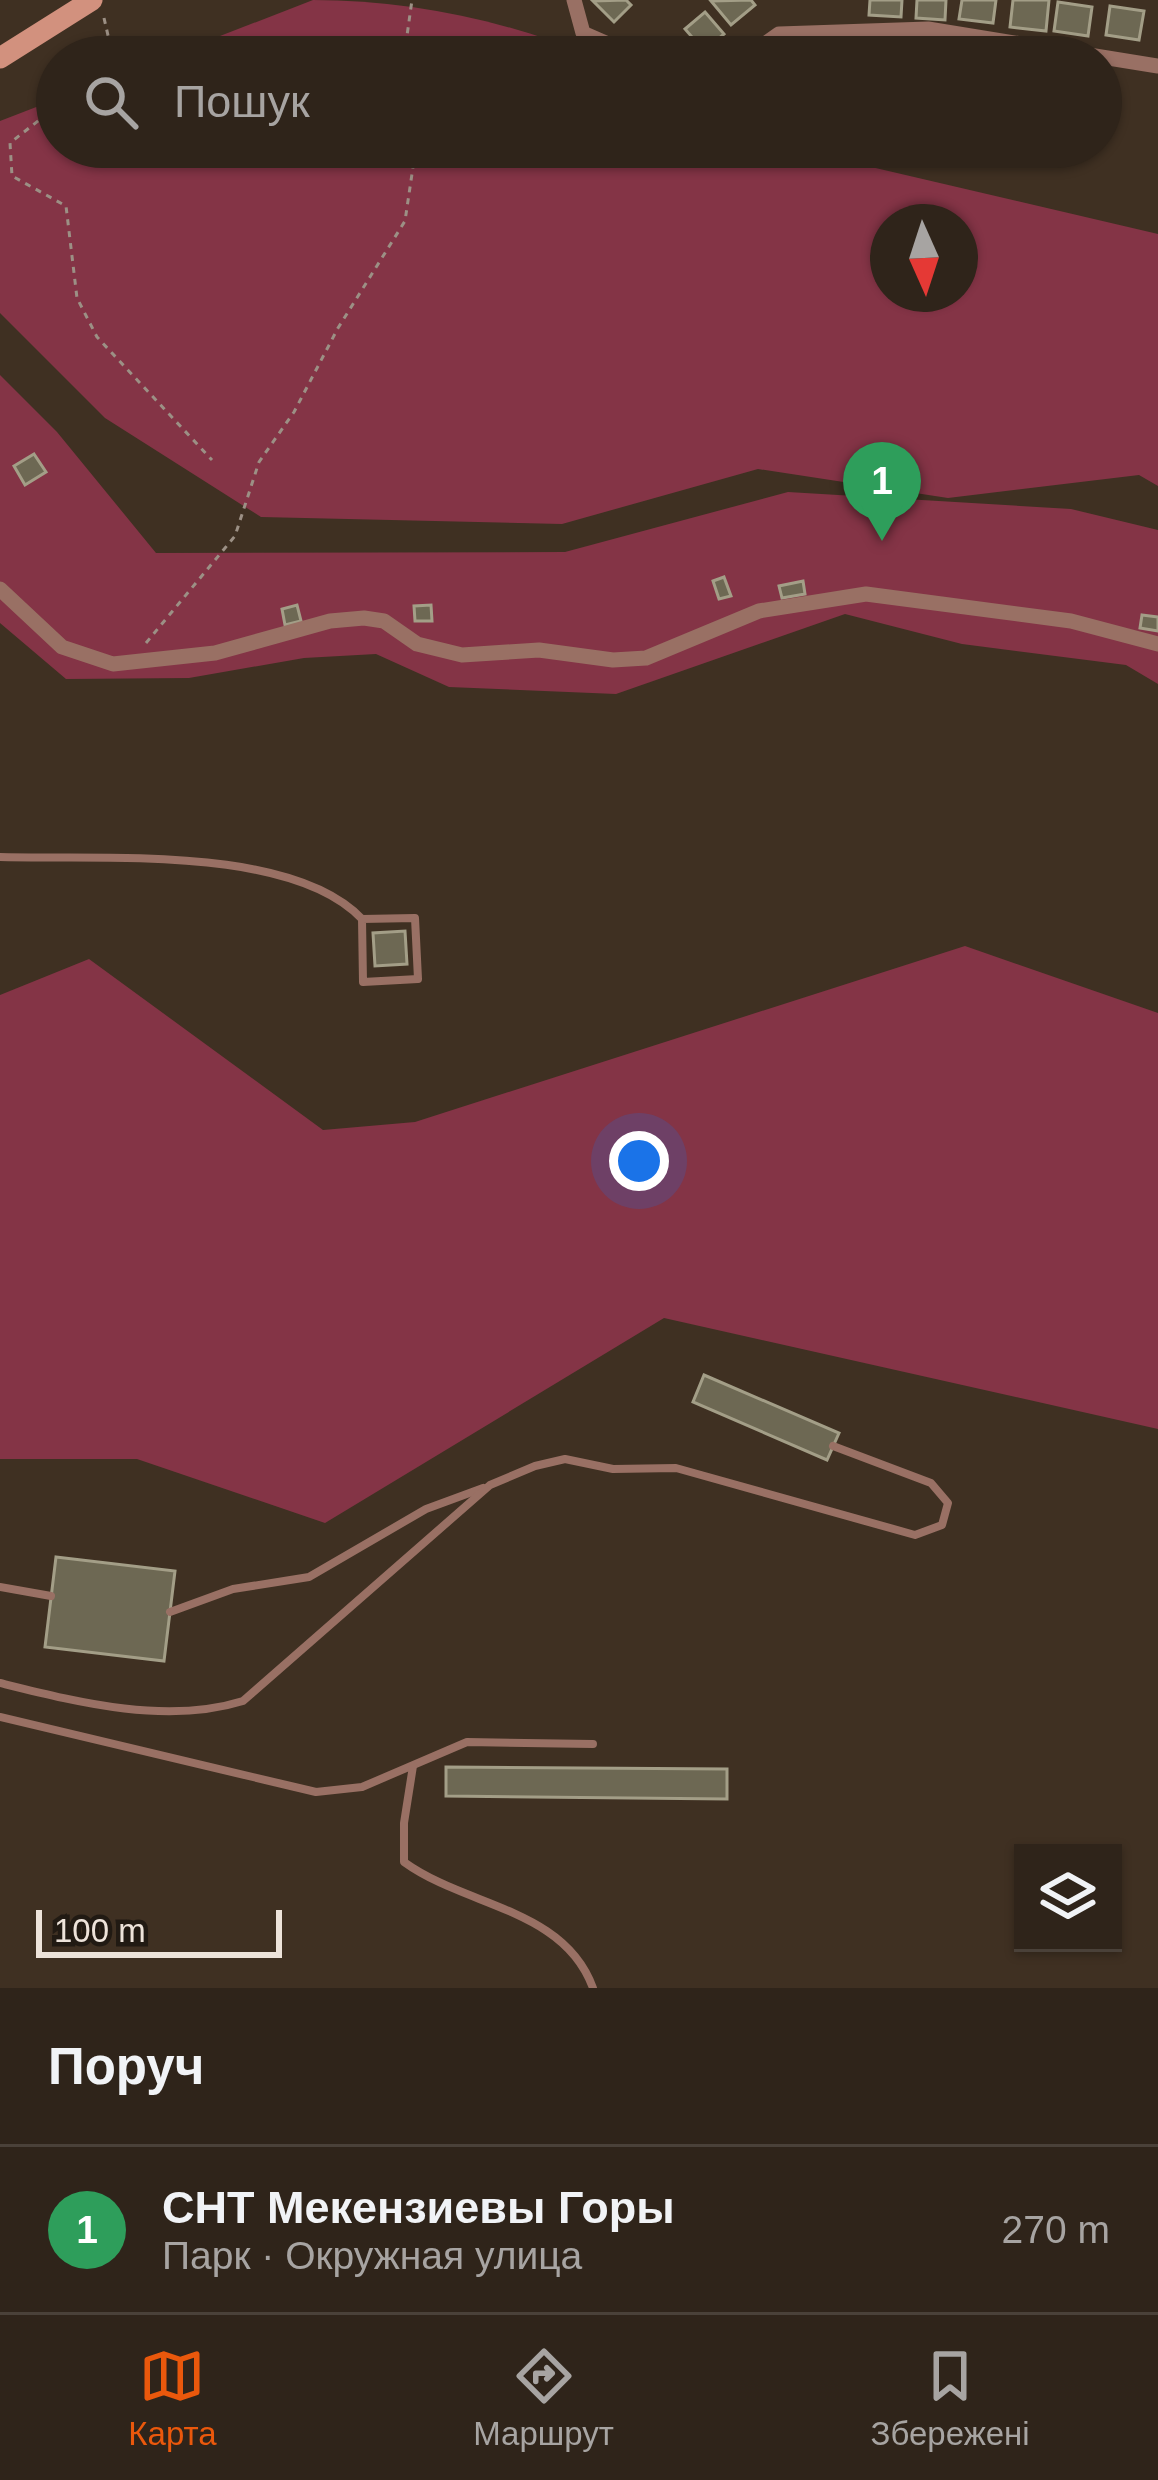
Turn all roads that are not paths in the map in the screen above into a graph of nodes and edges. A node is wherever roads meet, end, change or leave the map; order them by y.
1 (574, 0) edge
2 (98, 8) edge
3 (43, 36) edge
4 (590, 36) edge
5 (776, 36) edge
6 (972, 36) edge
7 (36, 40) edge
8 (0, 58) edge
9 (1122, 60) edge
10 (1158, 66) edge
11 (0, 589) edge
12 (1158, 644) edge
13 (0, 857) edge
14 (362, 919) junction
15 (833, 1446) dead end
16 (490, 1485) junction
17 (0, 1587) edge
18 (51, 1596) dead end
19 (170, 1612) dead end
20 (0, 1683) edge
21 (0, 1717) edge
22 (593, 1744) dead end
23 (414, 1765) junction
24 (593, 1988) edge

1 - 4 street
2 - 3 main road
5 - 6 street
7 - 8 main road
9 - 10 street
11 - 12 street
13 - 14 lane
14 - 14 lane
15 - 16 lane
16 - 19 lane
16 - 20 lane
17 - 18 lane
21 - 23 lane
22 - 23 lane
23 - 24 lane

